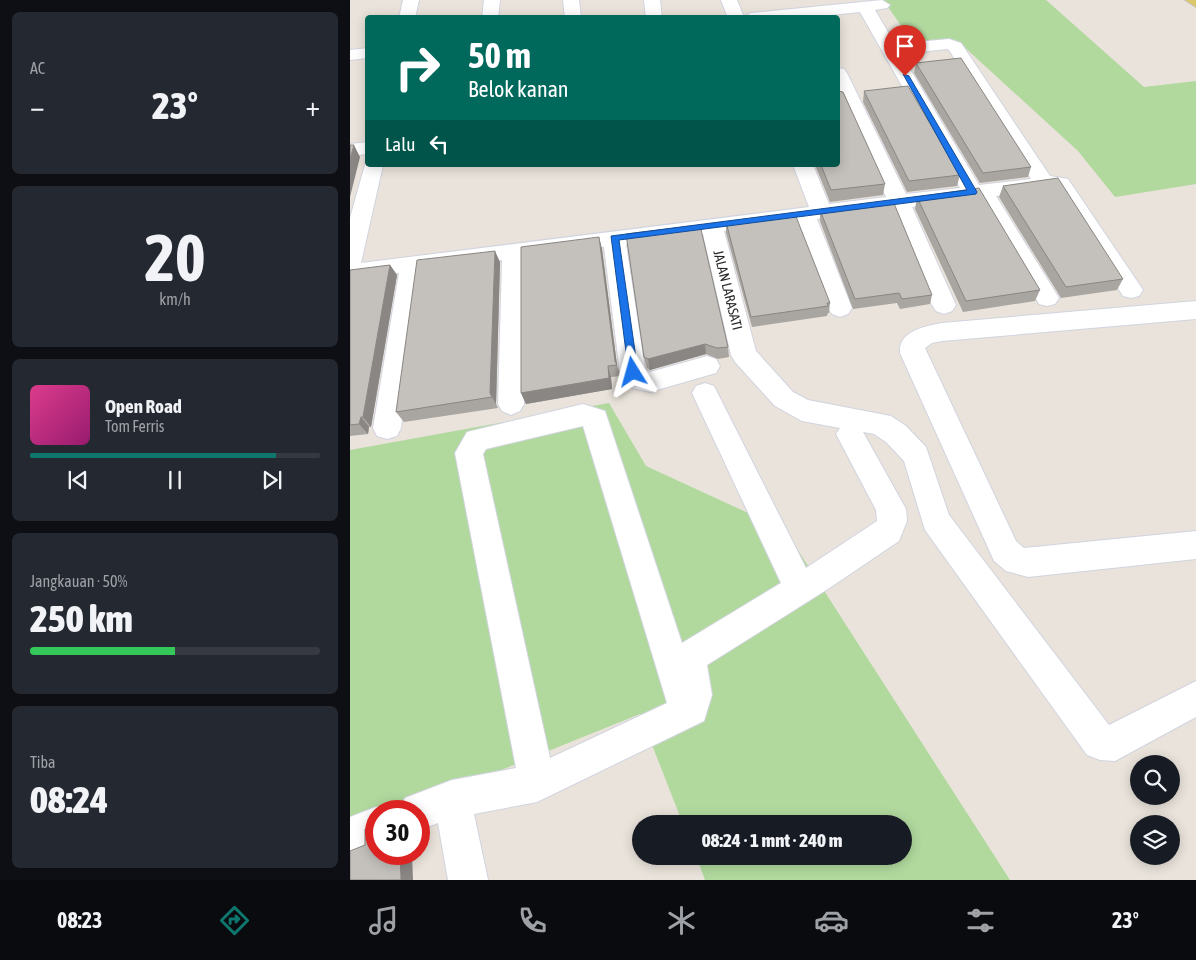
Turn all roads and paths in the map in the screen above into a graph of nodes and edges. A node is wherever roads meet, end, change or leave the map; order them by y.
1 (411, 0) edge
2 (492, 0) edge
3 (571, 0) edge
4 (652, 0) edge
5 (730, 0) edge
6 (801, 11) edge
7 (408, 15) edge
8 (490, 15) edge
9 (573, 15) edge
10 (654, 15) edge
11 (735, 15) edge
12 (772, 15) edge
13 (890, 50) junction
14 (365, 53) edge
15 (350, 55) edge
16 (840, 77) edge
17 (913, 89) junction
18 (895, 91) edge
19 (851, 96) edge
20 (365, 148) edge
21 (350, 150) edge
22 (373, 167) edge
23 (803, 167) edge
24 (1044, 183) junction
25 (978, 192) junction
26 (899, 202) junction
27 (812, 213) junction
28 (712, 226) junction
29 (614, 238) junction
30 (513, 251) junction
31 (350, 263) edge
32 (412, 264) junction
33 (350, 272) edge
34 (1131, 290) dead end
35 (1046, 298) dead end
36 (944, 305) dead end
37 (840, 308) dead end
38 (1196, 310) edge
39 (510, 404) dead end
40 (387, 428) dead end
41 (850, 434) dead end
42 (1196, 545) edge
43 (800, 588) junction
44 (1196, 698) edge
45 (687, 712) junction
46 (537, 783) junction
47 (435, 805) edge
48 (365, 830) edge
49 (350, 836) edge
50 (468, 880) edge

1 - 7 street
2 - 8 street
3 - 9 street
4 - 10 street
5 - 11 street
6 - 12 street
6 - 13 street
13 - 17 street
13 - 24 street
14 - 15 street
16 - 19 street
17 - 18 street
17 - 25 street
19 - 26 street
20 - 21 street
22 - 31 street
23 - 27 street
24 - 25 street
24 - 34 street
25 - 26 street
25 - 35 street
26 - 27 street
26 - 36 street
27 - 28 street
27 - 37 street
28 - 29 street
28 - 44 street, JALAN LARASATI
29 - 30 street
29 - 43 street
30 - 32 street
30 - 39 street
32 - 33 street
32 - 40 street
38 - 42 street
41 - 43 street
43 - 45 street
45 - 46 street
45 - 46 street
46 - 47 street
47 - 50 street
48 - 49 street

